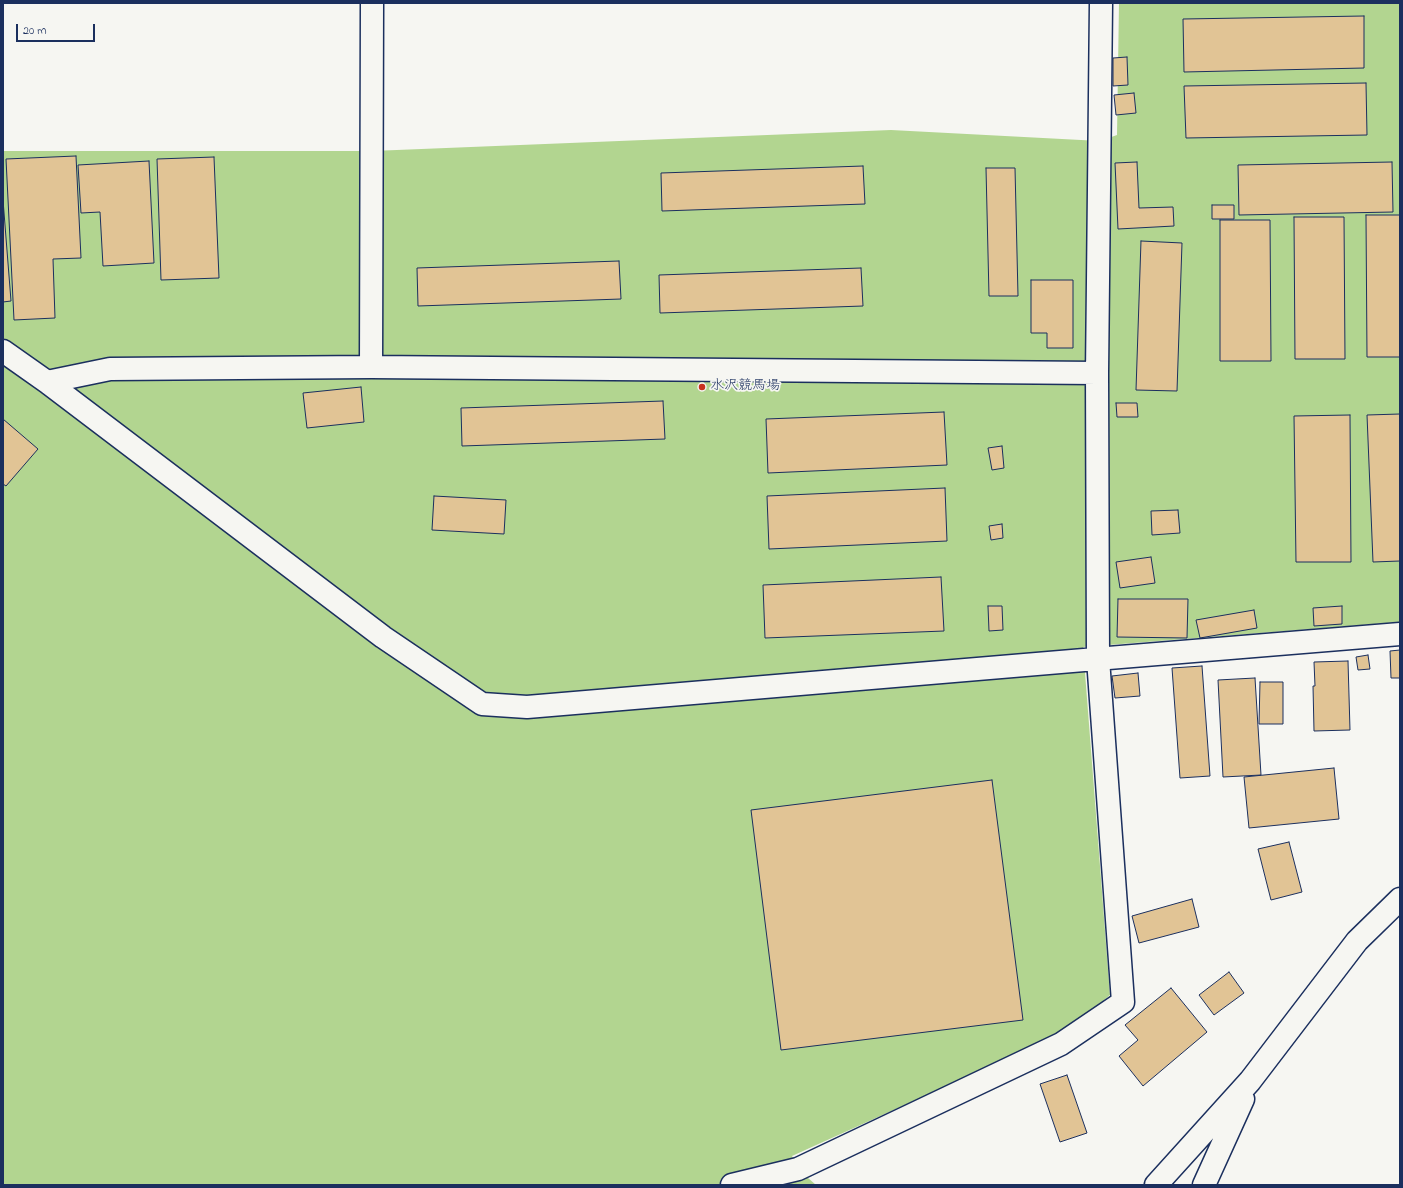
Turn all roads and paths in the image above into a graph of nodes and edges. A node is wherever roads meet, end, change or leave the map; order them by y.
1 (372, 3) edge
2 (1101, 3) edge
3 (3, 351) edge
4 (371, 367) junction
5 (1098, 373) junction
6 (47, 382) junction
7 (1400, 634) edge
8 (1098, 658) junction
9 (1400, 899) edge
10 (1250, 1081) junction
11 (732, 1185) edge
12 (1156, 1185) edge
13 (1204, 1185) edge

1 - 4 street
2 - 5 street
3 - 6 street
4 - 5 street
4 - 6 street
5 - 8 street
6 - 8 street
7 - 8 street
8 - 11 street
9 - 10 street
10 - 12 street
10 - 13 street

